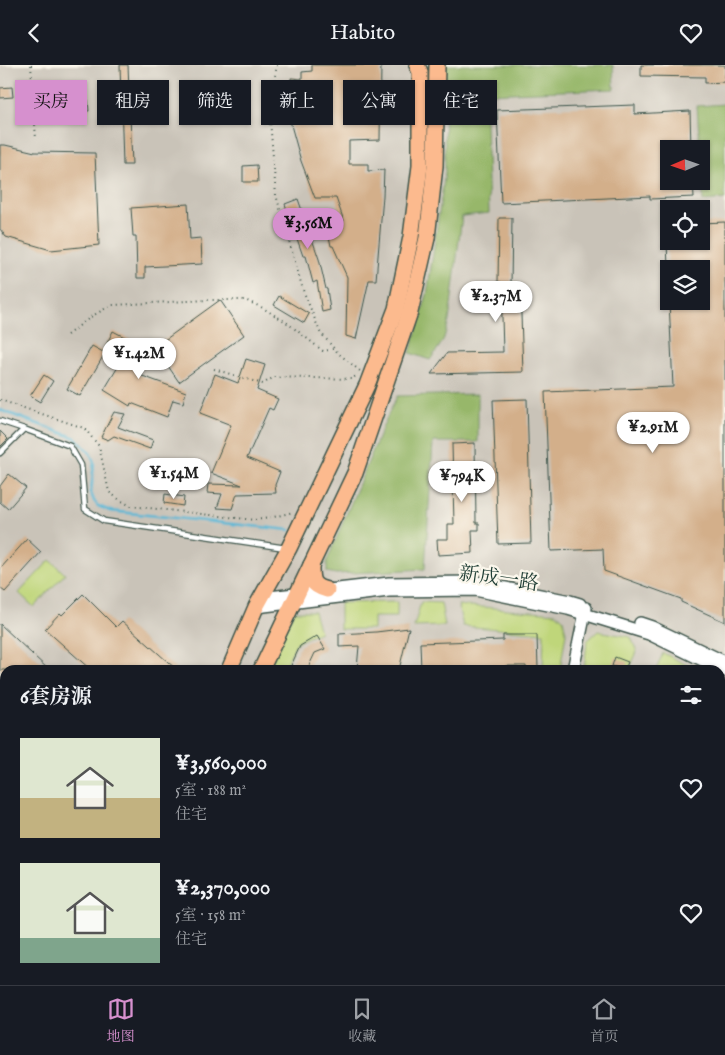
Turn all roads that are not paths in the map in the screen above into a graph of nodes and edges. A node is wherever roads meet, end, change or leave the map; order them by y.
1 (437, 65) edge
2 (419, 67) edge
3 (0, 421) edge
4 (24, 429) junction
5 (0, 453) edge
6 (289, 548) junction
7 (311, 565) junction
8 (327, 590) junction
9 (296, 598) junction
10 (259, 603) junction
11 (557, 607) junction
12 (585, 610) junction
13 (611, 623) junction
14 (580, 635) junction
15 (725, 662) edge
16 (231, 665) edge
17 (263, 665) edge
18 (574, 665) edge
19 (712, 665) edge

1 - 7 highway
2 - 6 highway
3 - 4 lane
4 - 5 lane
4 - 6 lane
6 - 10 highway
7 - 8 highway
7 - 9 highway
8 - 9 street, 新成一路
8 - 12 street, 新成一路
9 - 10 street, 新成一路
9 - 11 street, 新成一路
9 - 17 highway
10 - 16 highway
11 - 12 street, 新成一路
11 - 14 street
12 - 13 street, 新成一路
12 - 14 street
12 - 15 street, 新成一路
13 - 14 street
13 - 19 street, 新成一路
14 - 18 street

